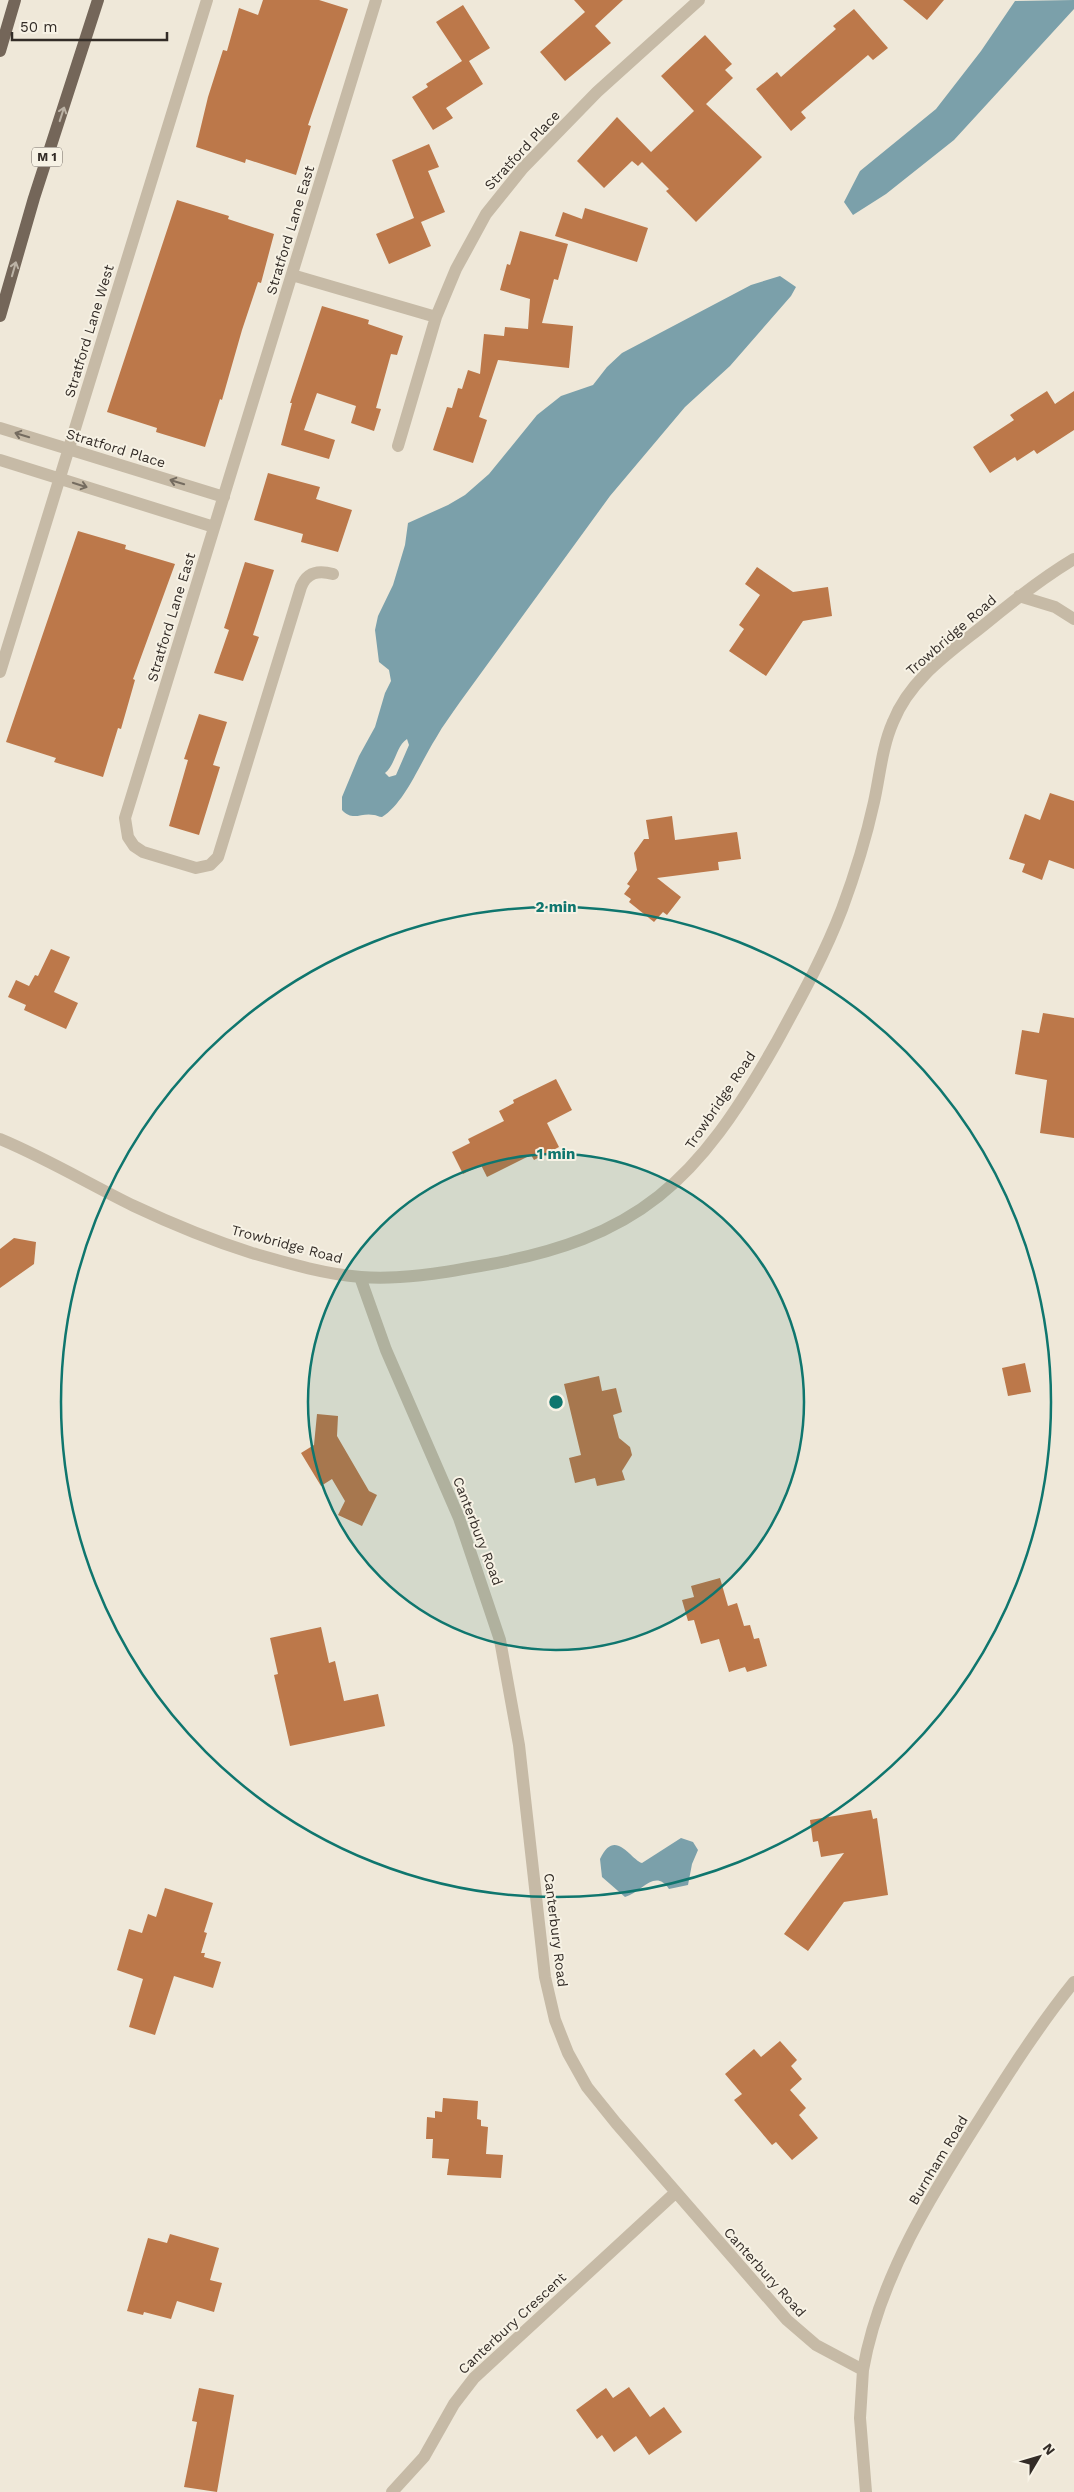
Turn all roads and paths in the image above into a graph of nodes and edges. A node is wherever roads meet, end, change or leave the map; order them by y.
1 (15, 0) edge
2 (98, 0) edge
3 (207, 0) edge
4 (376, 0) edge
5 (698, 0) edge
6 (0, 51) edge
7 (292, 274) junction
8 (0, 316) edge
9 (436, 317) junction
10 (0, 428) edge
11 (398, 446) dead end
12 (68, 449) junction
13 (0, 460) edge
14 (60, 478) junction
15 (224, 497) junction
16 (214, 528) junction
17 (1074, 559) edge
18 (333, 574) dead end
19 (1019, 596) junction
20 (1074, 619) edge
21 (0, 672) edge
22 (0, 1139) edge
23 (360, 1277) junction
24 (1074, 1982) edge
25 (675, 2193) junction
26 (863, 2370) junction
27 (392, 2492) edge
28 (866, 2492) edge

1 - 6 main road
8 -> 2 main road, M 1
3 - 12 street, Stratford Lane West
4 - 7 street, Stratford Lane East
5 - 9 street, Stratford Place
7 - 9 street
7 - 15 street, Stratford Lane East
9 - 11 street, Stratford Place
12 -> 10 street, Stratford Place
12 - 14 street, Stratford Lane West
15 -> 12 street, Stratford Place
13 - 14 street
14 -> 16 street
14 - 21 street, Stratford Lane West
15 - 16 street, Stratford Lane East
16 - 18 street, Stratford Lane East
17 - 19 street, Trowbridge Road
19 - 20 street
19 - 23 street, Trowbridge Road
22 - 23 street, Trowbridge Road
23 - 25 street, Canterbury Road
24 - 26 street, Burnham Road
25 - 26 street, Canterbury Road
25 - 27 street, Canterbury Crescent
26 - 28 street

